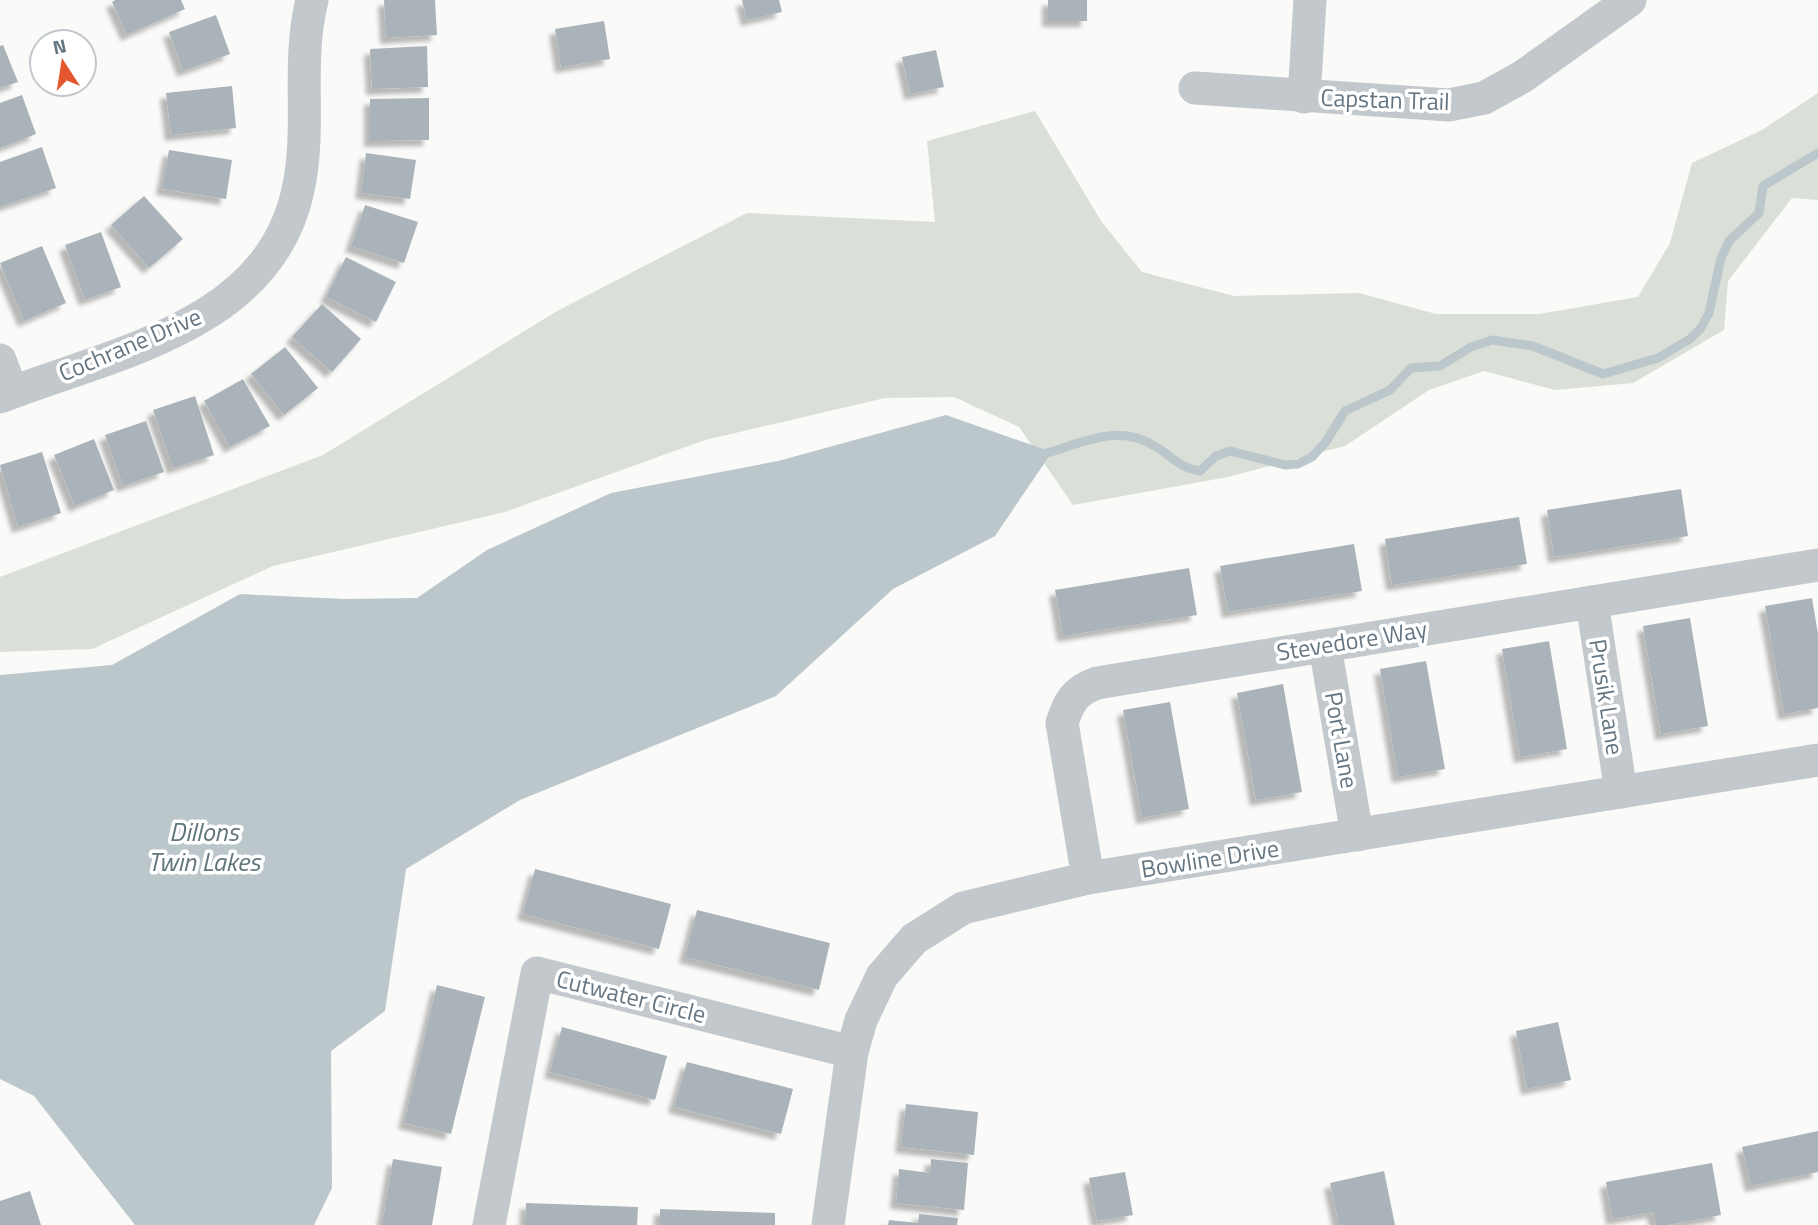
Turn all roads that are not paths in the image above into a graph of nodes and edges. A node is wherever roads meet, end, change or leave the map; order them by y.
1 (312, 0) edge
2 (1310, 0) edge
3 (1630, 0) edge
4 (1195, 88) dead end
5 (1304, 96) junction
6 (0, 360) edge
7 (6, 394) edge
8 (1818, 565) edge
9 (1592, 602) junction
10 (1325, 646) junction
11 (1818, 760) edge
12 (1621, 792) junction
13 (1357, 835) junction
14 (1088, 878) junction
15 (852, 1052) junction
16 (489, 1225) edge
17 (828, 1225) edge

1 - 7 street, Cochrane Drive
2 - 5 street
3 - 5 street, Capstan Trail
4 - 5 street, Capstan Trail
6 - 7 street
8 - 9 street, Stevedore Way
9 - 10 street, Stevedore Way
9 - 12 street, Prusik Lane
10 - 13 street, Port Lane
10 - 14 street, Stevedore Way
11 - 12 street, Bowline Drive
12 - 13 street, Bowline Drive
13 - 14 street, Bowline Drive
14 - 15 street, Bowline Drive
15 - 16 street, Cutwater Circle
15 - 17 street, Bowline Drive

